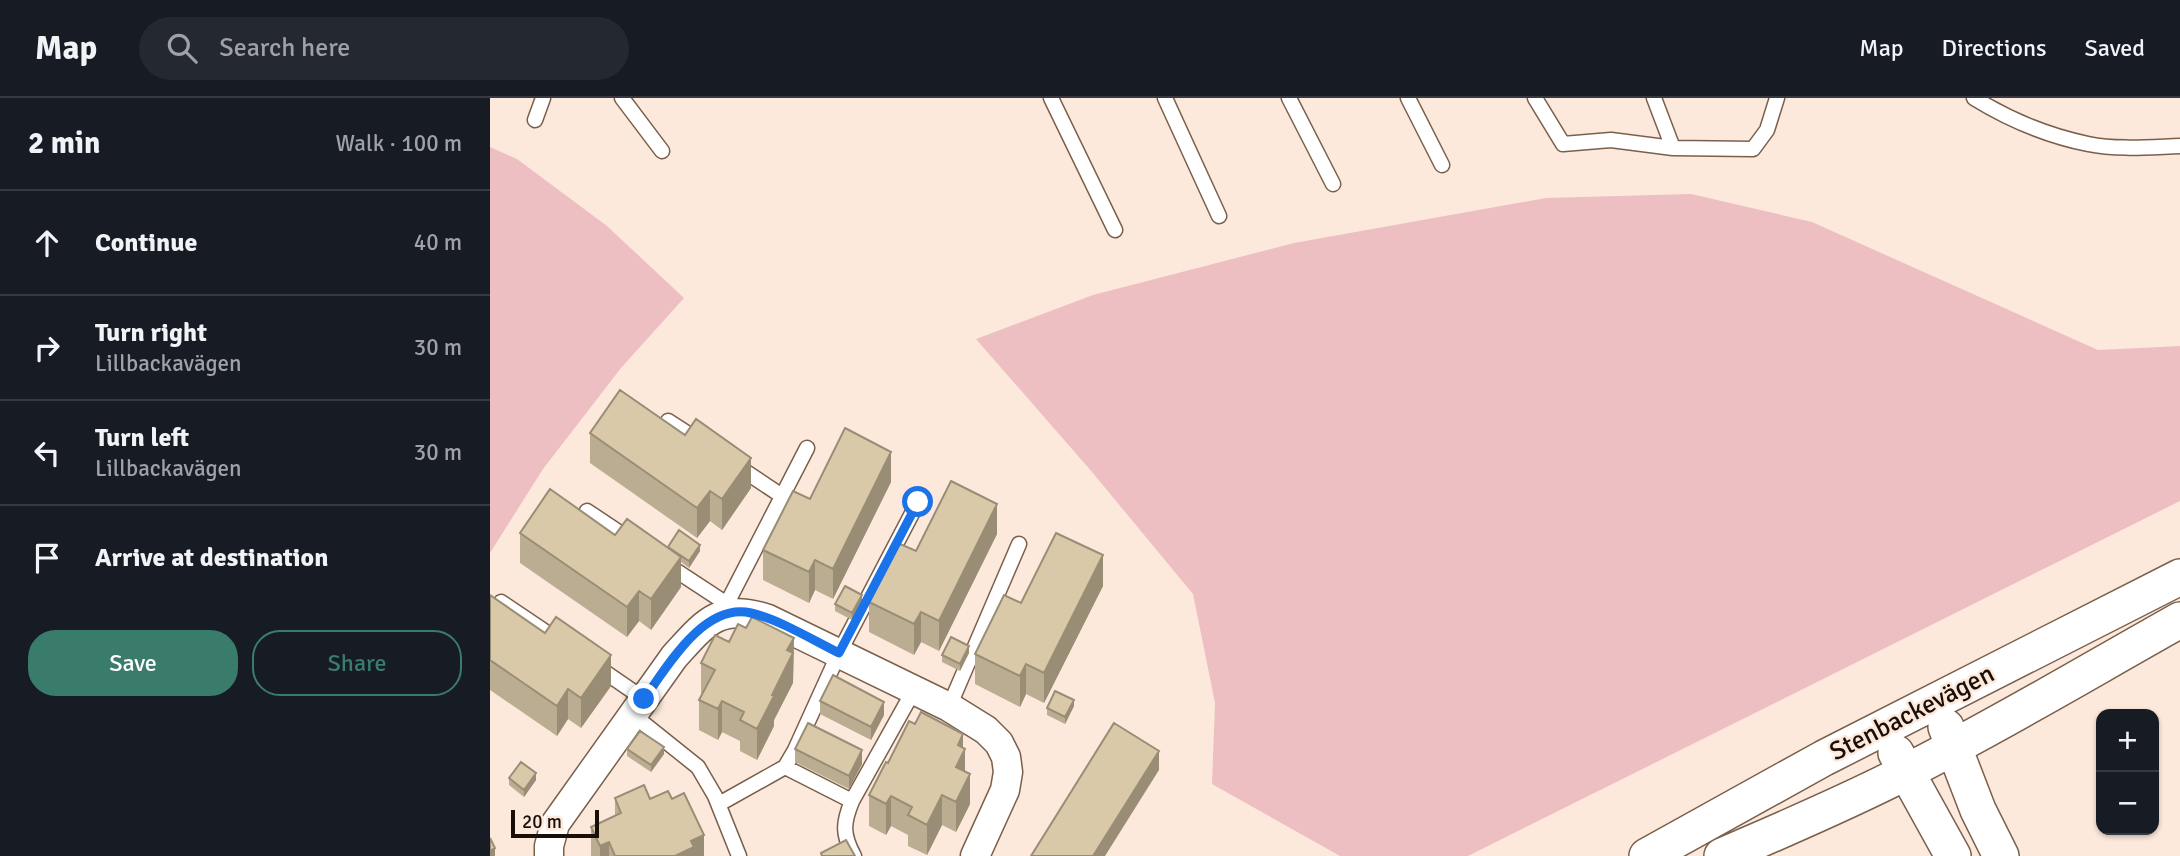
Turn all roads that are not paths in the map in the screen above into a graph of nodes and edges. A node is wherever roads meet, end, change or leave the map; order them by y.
1 (543, 98) edge
2 (622, 98) edge
3 (1051, 98) edge
4 (1166, 98) edge
5 (1289, 98) edge
6 (1408, 98) edge
7 (1535, 98) edge
8 (1654, 98) edge
9 (1777, 98) edge
10 (1974, 98) edge
11 (535, 120) dead end
12 (2180, 146) edge
13 (1673, 148) junction
14 (662, 151) dead end
15 (1442, 165) dead end
16 (1333, 184) dead end
17 (1219, 215) dead end
18 (1115, 230) dead end
19 (668, 421) edge
20 (807, 448) dead end
21 (782, 496) junction
22 (918, 502) dead end
23 (587, 511) edge
24 (1019, 544) dead end
25 (2180, 577) edge
26 (501, 602) edge
27 (724, 609) junction
28 (2180, 620) edge
29 (839, 653) junction
30 (914, 690) junction
31 (1936, 701) junction
32 (639, 707) junction
33 (949, 707) junction
34 (1882, 728) junction
35 (1954, 747) junction
36 (785, 767) junction
37 (1906, 772) junction
38 (852, 801) junction
39 (719, 804) junction
40 (549, 856) edge
41 (739, 856) edge
42 (854, 856) edge
43 (975, 856) edge
44 (1647, 856) edge
45 (1722, 856) edge
46 (1954, 856) edge
47 (2001, 856) edge

1 - 11 lane
2 - 14 lane
3 - 18 lane
4 - 17 lane
5 - 16 lane
6 - 15 lane
7 - 13 lane
8 - 13 lane
9 - 13 lane
10 - 12 lane
19 - 21 lane
20 - 21 lane
21 - 27 lane
22 - 29 lane
23 - 27 lane
24 - 33 lane
25 - 31 street, Stenbackevägen
26 - 32 lane
27 - 29 street
27 - 32 street
28 - 35 street, Stenbackevägen
29 - 30 street
29 - 36 lane
30 - 33 street
30 - 38 lane
31 - 34 street, Stenbackevägen
31 - 35 street
32 - 39 lane
32 - 40 street
33 - 43 street
34 - 37 street
34 - 44 street, Stenbackevägen
35 - 37 street, Stenbackevägen
35 - 47 street
36 - 38 lane
36 - 39 lane
37 - 45 street, Stenbackevägen
37 - 46 street
38 - 42 lane
39 - 41 lane

